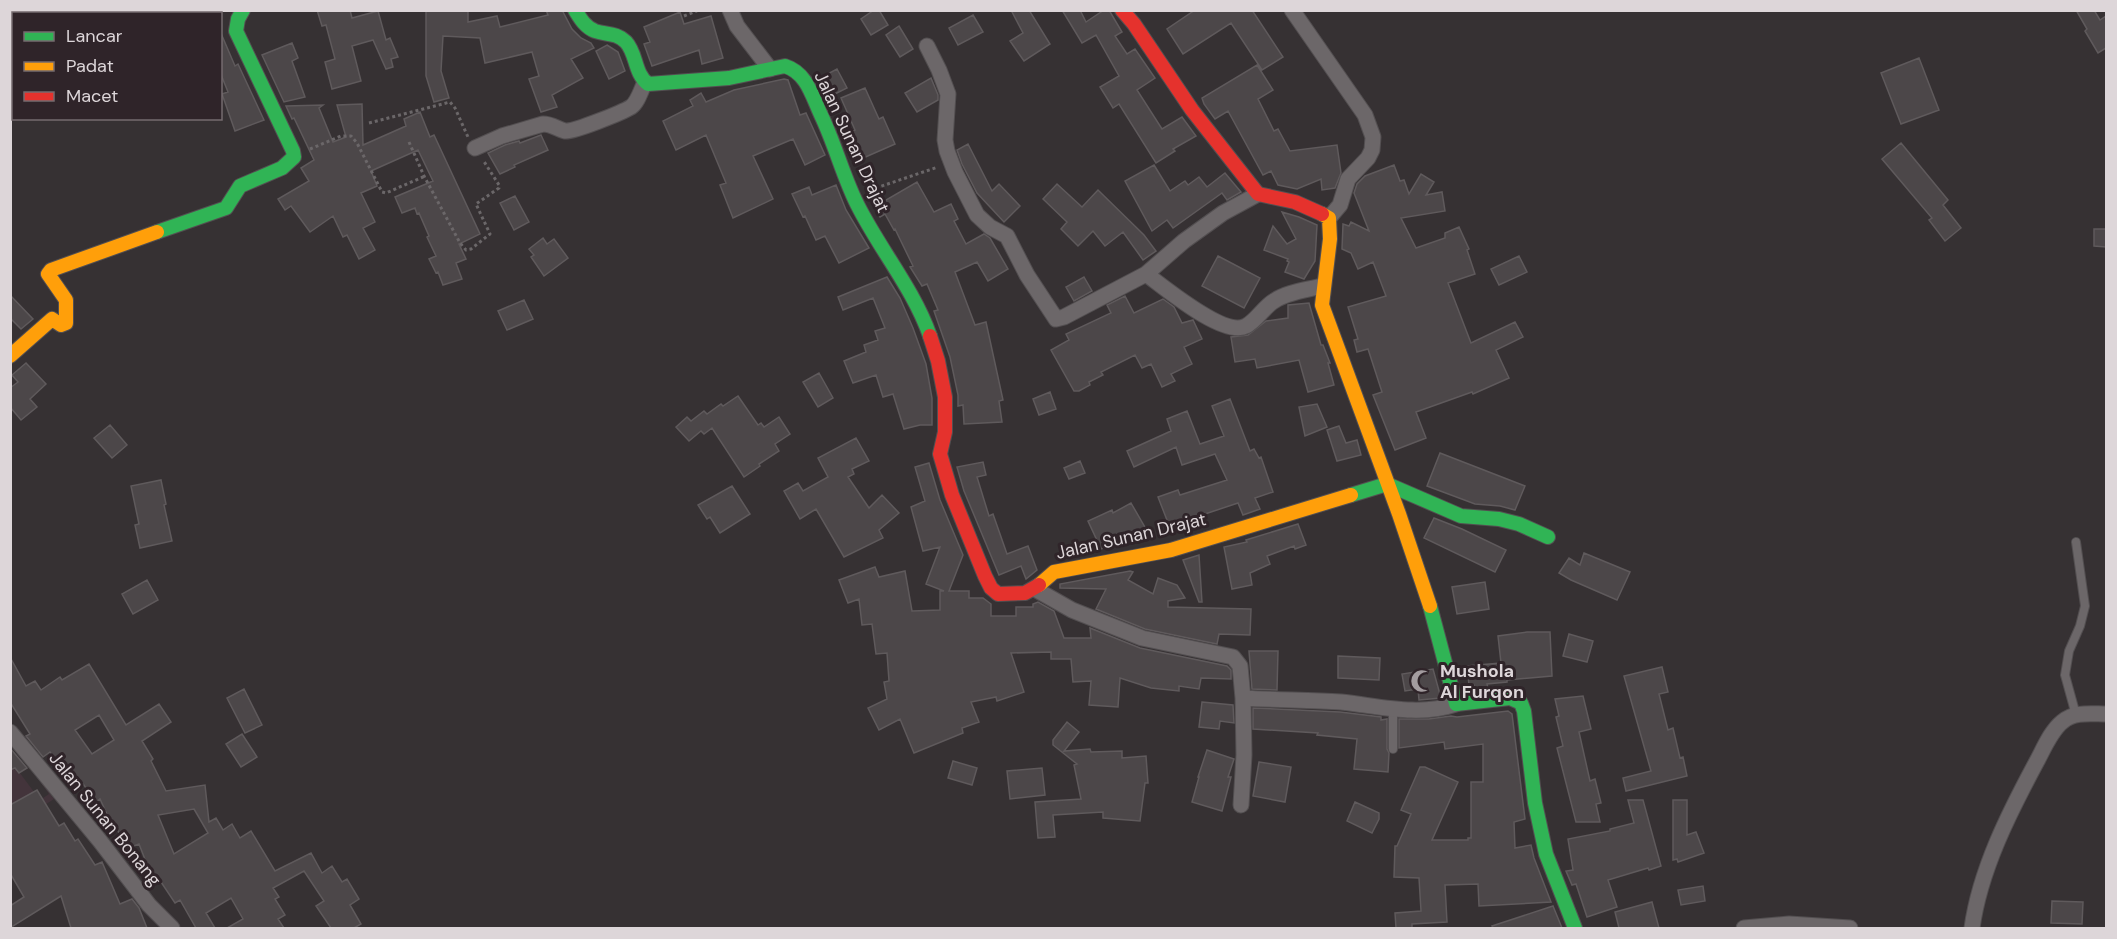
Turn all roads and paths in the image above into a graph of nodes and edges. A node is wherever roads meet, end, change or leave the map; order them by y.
1 (243, 10) edge
2 (575, 10) edge
3 (699, 10) edge
4 (730, 10) edge
5 (1122, 10) edge
6 (1292, 10) edge
7 (684, 16) dead end
8 (927, 46) dead end
9 (770, 69) junction
10 (645, 82) junction
11 (369, 123) dead end
12 (409, 142) dead end
13 (475, 148) junction
14 (294, 155) junction
15 (951, 161) junction
16 (424, 176) junction
17 (1258, 194) junction
18 (855, 197) junction
19 (1329, 218) junction
20 (1146, 274) junction
21 (1322, 286) junction
22 (10, 356) edge
23 (1387, 484) junction
24 (1548, 537) dead end
25 (2076, 542) dead end
26 (1035, 589) junction
27 (1243, 698) junction
28 (1456, 704) junction
29 (1393, 708) junction
30 (2106, 714) edge
31 (2076, 715) junction
32 (13, 740) edge
33 (1393, 749) dead end
34 (1241, 805) dead end
35 (172, 928) edge
36 (1575, 928) edge
37 (1744, 928) edge
38 (1842, 928) edge
39 (1972, 928) edge

1 - 14 street
2 - 10 street
3 - 7 path
4 - 9 street
5 - 17 street
6 - 19 street
8 - 15 street
9 - 10 street, Jalan Sunan Drajat
9 - 18 street, Jalan Sunan Drajat
10 - 13 street
11 - 13 path
12 - 16 path
13 - 16 path
14 - 16 path
14 - 22 street
15 - 18 path
15 - 20 street
17 - 19 street
17 - 20 street
18 - 26 street, Jalan Sunan Drajat
19 - 21 street
20 - 21 street
21 - 23 street
23 - 24 street
23 - 26 street, Jalan Sunan Drajat
23 - 28 street
25 - 31 lane
26 - 27 street
27 - 29 street
27 - 34 street
28 - 29 street
28 - 36 street
29 - 33 lane
30 - 31 street
31 - 39 street
32 - 35 street, Jalan Sunan Bonang
37 - 38 street

